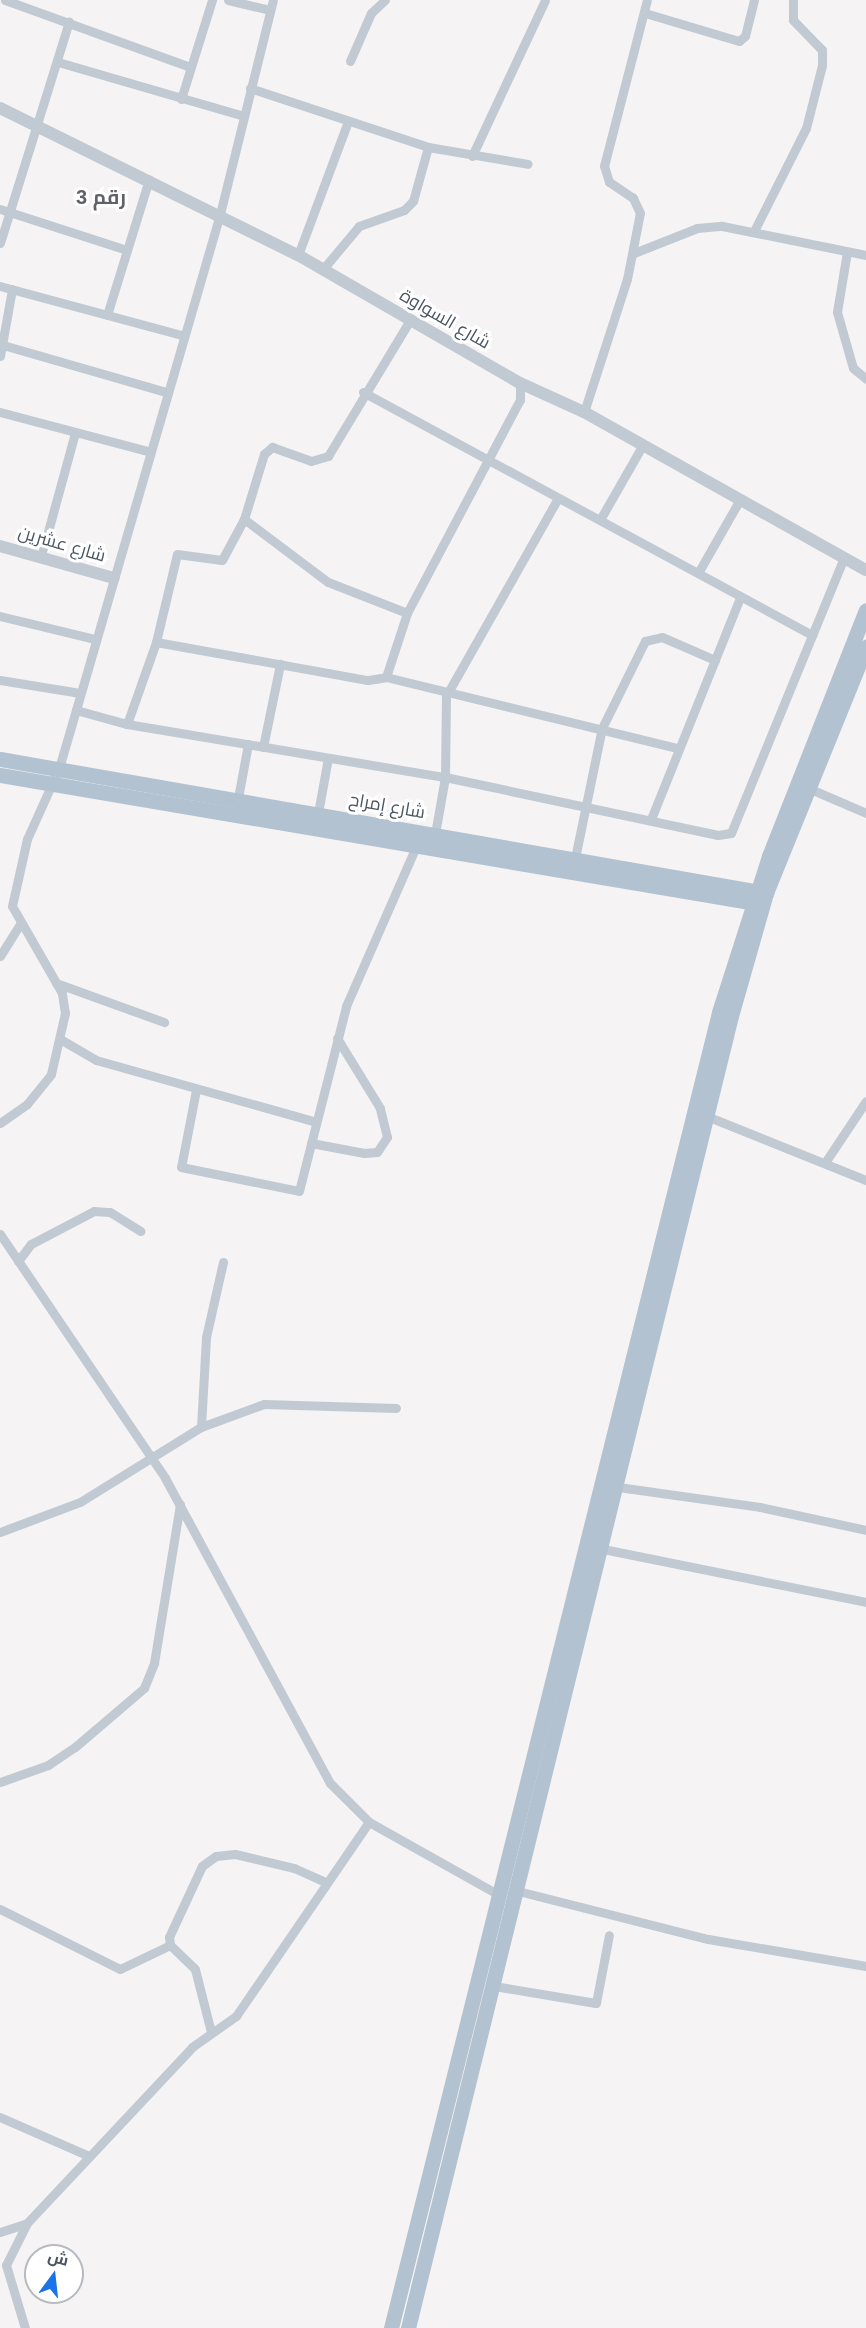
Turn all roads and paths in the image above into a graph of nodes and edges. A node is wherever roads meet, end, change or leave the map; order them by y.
1 (5, 0) edge
2 (212, 0) edge
3 (228, 0) edge
4 (273, 0) edge
5 (385, 0) edge
6 (545, 0) edge
7 (647, 0) edge
8 (754, 0) edge
9 (793, 0) edge
10 (270, 10) junction
11 (645, 13) junction
12 (69, 22) junction
13 (350, 61) dead end
14 (58, 62) junction
15 (190, 67) junction
16 (250, 88) junction
17 (180, 99) junction
18 (0, 108) edge
19 (241, 115) junction
20 (347, 124) junction
21 (38, 125) junction
22 (428, 147) junction
23 (472, 156) junction
24 (528, 164) dead end
25 (149, 179) junction
26 (4, 211) edge
27 (220, 214) junction
28 (755, 229) junction
29 (0, 243) edge
30 (124, 249) junction
31 (847, 252) junction
32 (634, 253) junction
33 (298, 255) junction
34 (866, 255) edge
35 (324, 269) junction
36 (0, 286) edge
37 (12, 289) junction
38 (107, 315) junction
39 (410, 320) junction
40 (182, 335) junction
41 (3, 345) junction
42 (0, 356) edge
43 (866, 379) edge
44 (520, 383) junction
45 (166, 392) junction
46 (363, 392) junction
47 (0, 412) edge
48 (584, 412) junction
49 (75, 433) junction
50 (642, 446) junction
51 (148, 451) junction
52 (488, 457) junction
53 (558, 498) junction
54 (739, 501) junction
55 (601, 518) junction
56 (244, 519) junction
57 (0, 546) edge
58 (41, 556) junction
59 (844, 557) junction
60 (866, 570) edge
61 (698, 573) junction
62 (114, 578) junction
63 (740, 598) junction
64 (866, 610) edge
65 (407, 613) junction
66 (0, 616) edge
67 (812, 635) junction
68 (95, 639) junction
69 (156, 642) junction
70 (866, 647) edge
71 (715, 660) junction
72 (280, 664) junction
73 (386, 676) junction
74 (0, 680) edge
75 (80, 693) junction
76 (446, 696) junction
77 (76, 710) junction
78 (127, 724) junction
79 (602, 728) junction
80 (248, 744) junction
81 (263, 747) junction
82 (678, 748) junction
83 (328, 758) junction
84 (0, 759) edge
85 (0, 775) edge
86 (56, 775) junction
87 (445, 777) junction
88 (807, 788) junction
89 (238, 798) junction
90 (585, 806) junction
91 (318, 813) junction
92 (866, 813) edge
93 (651, 819) junction
94 (435, 834) junction
95 (417, 844) junction
96 (575, 858) junction
97 (759, 898) junction
98 (20, 924) junction
99 (0, 956) edge
100 (56, 983) junction
101 (164, 1022) dead end
102 (337, 1038) junction
103 (60, 1039) junction
104 (196, 1090) junction
105 (866, 1101) edge
106 (700, 1114) junction
107 (313, 1120) junction
108 (0, 1123) edge
109 (311, 1143) junction
110 (826, 1161) junction
111 (866, 1180) edge
112 (140, 1231) dead end
113 (1, 1237) edge
114 (18, 1261) junction
115 (222, 1262) dead end
116 (396, 1408) dead end
117 (201, 1427) junction
118 (152, 1459) junction
119 (609, 1485) junction
120 (180, 1504) junction
121 (866, 1530) edge
122 (0, 1532) edge
123 (594, 1546) junction
124 (866, 1602) edge
125 (0, 1782) edge
126 (369, 1822) junction
127 (325, 1882) junction
128 (518, 1891) junction
129 (501, 1896) junction
130 (0, 1909) edge
131 (609, 1935) dead end
132 (170, 1945) junction
133 (866, 1966) edge
134 (482, 1967) junction
135 (496, 1979) junction
136 (210, 2032) junction
137 (0, 2117) edge
138 (87, 2155) junction
139 (27, 2223) junction
140 (0, 2232) edge
141 (25, 2328) edge
142 (391, 2328) edge
143 (408, 2328) edge

1 - 12 street
2 - 15 street
3 - 10 street
4 - 10 street
5 - 13 street
6 - 23 street
7 - 11 street
8 - 11 street
9 - 28 street
10 - 16 street
11 - 32 street
12 - 14 street
12 - 15 street
14 - 17 street
14 - 21 street
15 - 17 street
16 - 19 street
16 - 20 street
17 - 19 street
18 - 21 street, شارع السواوة
19 - 27 street
20 - 22 street
20 - 33 street
21 - 25 street, شارع السواوة
21 - 26 street
22 - 23 street
22 - 35 street
23 - 24 street
25 - 27 street, شارع السواوة
25 - 30 street
26 - 29 street
26 - 30 street
27 - 33 street, شارع السواوة
27 - 40 street
28 - 31 street
28 - 32 street
30 - 38 street
31 - 34 street
31 - 43 street
32 - 48 street
33 - 35 street, شارع السواوة
35 - 39 street, شارع السواوة
36 - 37 street
37 - 38 street
37 - 41 street
38 - 40 street
39 - 44 street, شارع السواوة
39 - 46 street
40 - 45 street
41 - 42 street
41 - 45 street
44 - 48 street, شارع السواوة
44 - 52 street
45 - 51 street
46 - 52 street
46 - 56 street
47 - 49 street
48 - 50 street, شارع السواوة
49 - 51 street
49 - 58 street
50 - 54 street, شارع السواوة
50 - 55 street
51 - 62 street
52 - 53 street
52 - 65 street
53 - 55 street
53 - 76 street
54 - 59 street, شارع السواوة
54 - 61 street
55 - 61 street
56 - 65 street
56 - 69 street
57 - 58 street, شارع عشرين
58 - 62 street, شارع عشرين
59 - 60 street, شارع السواوة
59 - 67 street
61 - 63 street
62 - 68 street
63 - 67 street
63 - 71 street
64 - 97 main road
65 - 73 street
66 - 68 street
67 - 93 street
68 - 75 street
69 - 72 street
69 - 78 street
70 - 88 main road
71 - 79 street
71 - 82 street
72 - 73 street
72 - 81 street
73 - 76 street
74 - 75 street
75 - 77 street
76 - 79 street
76 - 87 street
77 - 78 street
77 - 86 street
78 - 80 street
79 - 82 street
79 - 90 street
80 - 81 street
80 - 89 street
81 - 83 street
82 - 93 street
83 - 87 street
83 - 91 street
84 - 86 main road, شارع إمراح
85 - 86 main road, شارع إمراح
86 - 89 main road, شارع إمراح
86 - 95 main road, شارع إمراح
86 - 98 street
87 - 90 street
87 - 94 street
88 - 92 street
88 - 97 main road
89 - 91 main road, شارع إمراح
90 - 93 street
90 - 96 street
91 - 94 main road, شارع إمراح
94 - 96 main road, شارع إمراح
95 - 97 main road, شارع إمراح
95 - 102 street
96 - 97 main road, شارع إمراح
97 - 106 main road
98 - 99 street
98 - 100 street
100 - 101 street
100 - 103 street
102 - 107 street
102 - 109 street
103 - 104 street
103 - 108 street
104 - 107 street
104 - 109 street
105 - 110 street
106 - 110 street
106 - 119 main road
107 - 109 street
110 - 111 street
112 - 114 street
113 - 114 street
114 - 118 street
115 - 117 street
116 - 117 street
117 - 118 street
118 - 120 street
118 - 122 street
119 - 121 street
119 - 123 main road
120 - 125 street
120 - 126 street
123 - 124 street
123 - 128 main road
123 - 129 main road
126 - 127 street
126 - 129 street
127 - 132 street
127 - 136 street
128 - 133 street
128 - 135 main road
129 - 134 main road
130 - 132 street
131 - 135 street
132 - 136 street
134 - 135 main road
134 - 142 main road
135 - 143 main road
136 - 138 street
137 - 138 street
138 - 139 street
139 - 140 street
139 - 141 street

